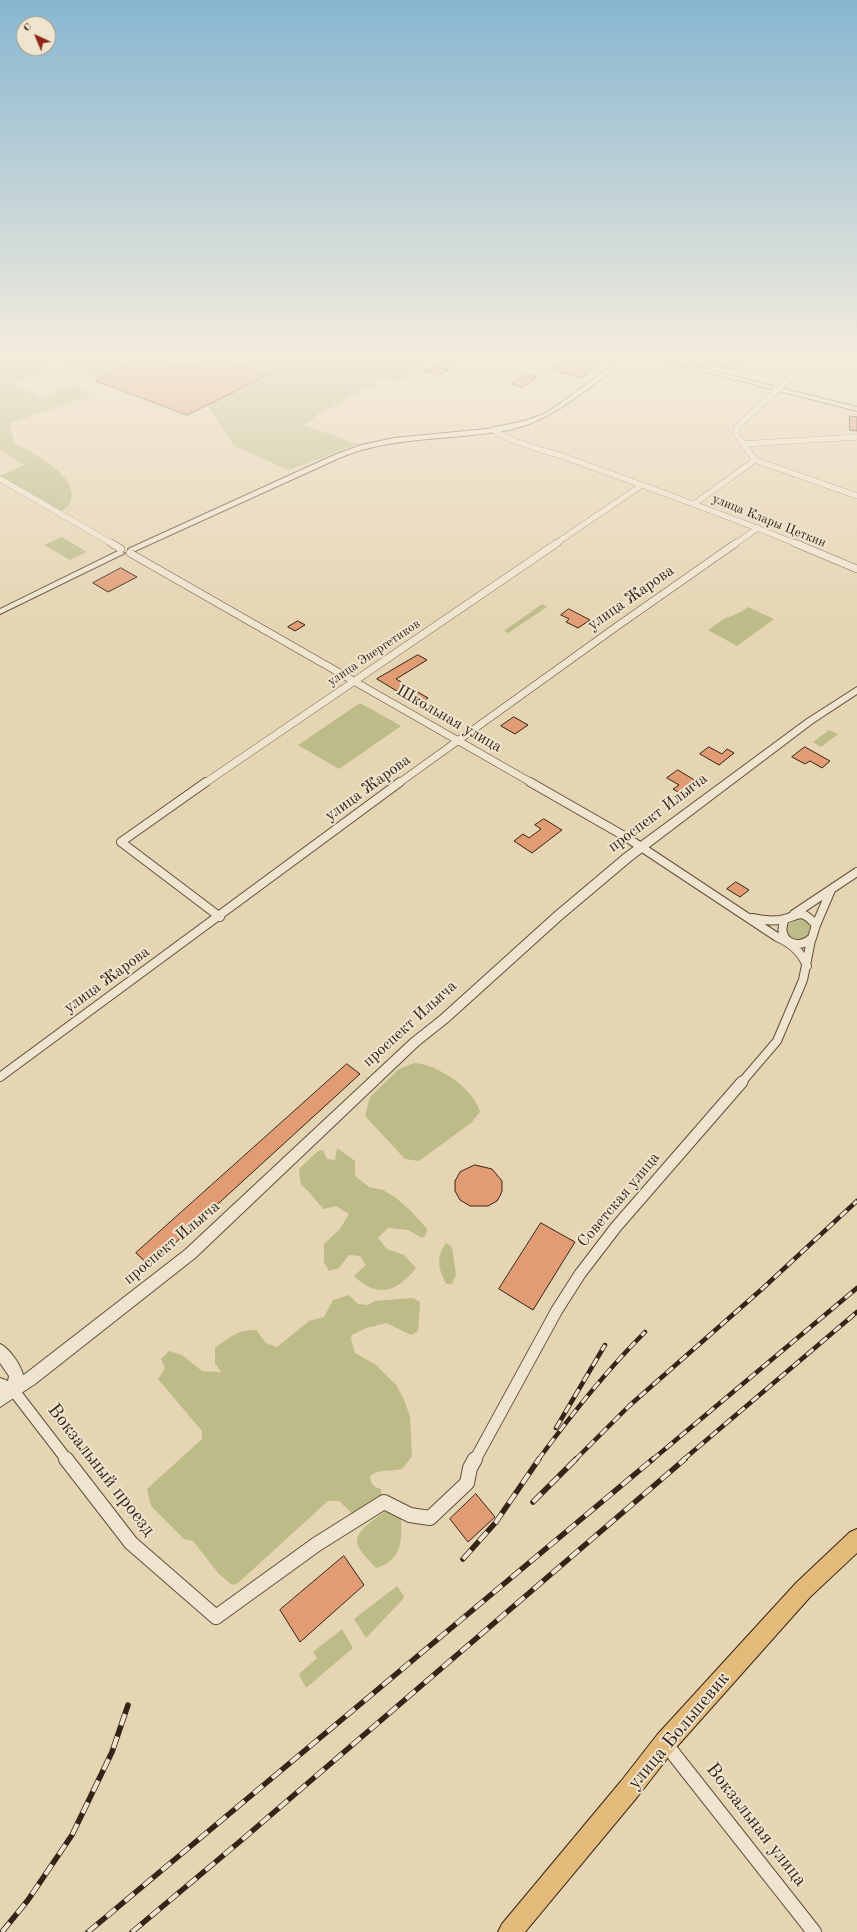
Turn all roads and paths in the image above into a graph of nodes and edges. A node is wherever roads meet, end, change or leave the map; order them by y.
1 (371, 444) edge
2 (525, 444) edge
3 (742, 444) edge
4 (755, 460) junction
5 (0, 479) edge
6 (642, 485) junction
7 (857, 496) edge
8 (694, 504) junction
9 (758, 528) junction
10 (121, 551) junction
11 (131, 551) junction
12 (857, 569) edge
13 (0, 612) edge
14 (353, 681) junction
15 (857, 690) edge
16 (458, 740) junction
17 (642, 847) junction
18 (857, 872) edge
19 (831, 890) junction
20 (794, 914) junction
21 (220, 916) junction
22 (749, 917) junction
23 (785, 919) junction
24 (816, 925) junction
25 (811, 940) junction
26 (788, 941) junction
27 (807, 966) junction
28 (0, 1077) edge
29 (0, 1351) edge
30 (0, 1385) edge
31 (14, 1391) junction
32 (0, 1400) edge
33 (857, 1539) edge
34 (216, 1617) joint
35 (665, 1743) junction
36 (510, 1932) edge
37 (814, 1932) edge

1 - 11 street
2 - 6 street, улица Клары Цеткин
3 - 4 street
4 - 7 street
4 - 8 street
5 - 10 street
6 - 8 street, улица Клары Цеткин
6 - 14 street, улица Энергетиков
8 - 9 street, улица Клары Цеткин
9 - 12 street, улица Клары Цеткин
9 - 16 street, улица Жарова
10 - 11 street
10 - 13 street
11 - 14 street, Школьная улица
14 - 16 street, Школьная улица
14 - 21 street, улица Энергетиков
15 - 17 street, проспект Ильича
16 - 17 street, Школьная улица
16 - 21 street, улица Жарова
17 - 22 street, Школьная улица
17 - 31 street, проспект Ильича
18 - 19 street
19 - 20 street
19 - 24 street
20 - 23 street
20 - 24 street
21 - 28 street, улица Жарова
22 - 23 street, Школьная улица
22 - 26 street, Школьная улица
23 - 26 street
24 - 25 street
25 - 26 street
25 - 27 street, Советская улица
26 - 27 street
27 - 34 street, Советская улица
29 - 31 street
30 - 31 street
31 - 32 street, проспект Ильича
31 - 34 street, Вокзальный проезд
33 - 35 main road, улица Большевик
35 - 36 main road, улица Большевик
35 - 37 street, Вокзальная улица

